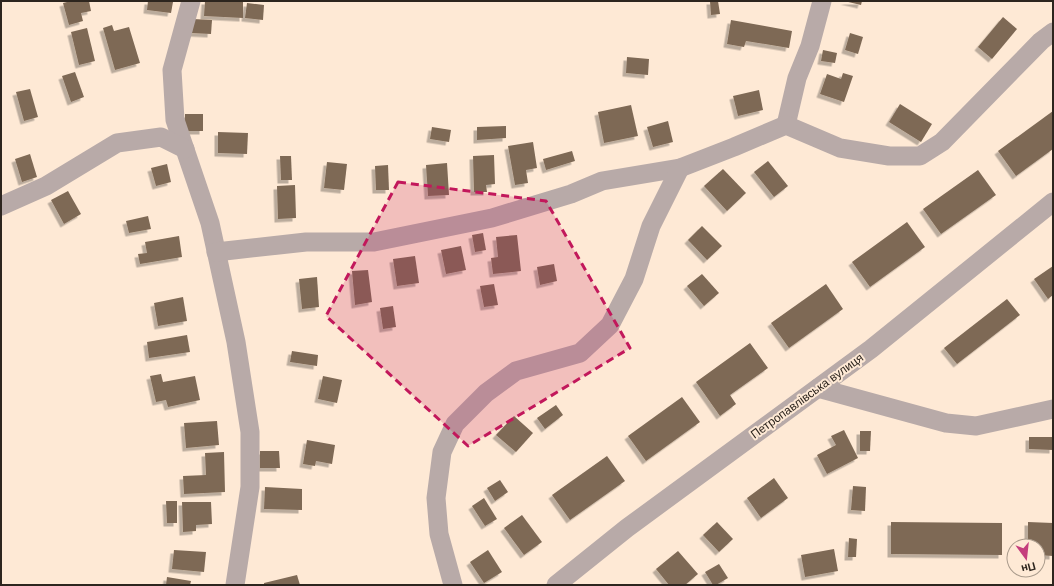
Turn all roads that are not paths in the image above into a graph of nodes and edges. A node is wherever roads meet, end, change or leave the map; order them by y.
1 (191, 1) edge
2 (822, 1) edge
3 (1053, 32) edge
4 (786, 124) junction
5 (185, 149) junction
6 (680, 168) junction
7 (1053, 202) edge
8 (1, 206) edge
9 (216, 252) junction
10 (818, 388) junction
11 (1053, 409) edge
12 (235, 585) edge
13 (453, 585) edge
14 (556, 585) edge

1 - 5 street
2 - 4 street
3 - 4 street
4 - 6 street
5 - 8 street
5 - 9 street
6 - 9 street
6 - 13 street
7 - 10 street, Петропавлівська вулиця
9 - 12 street
10 - 11 street
10 - 14 street, Петропавлівська вулиця

